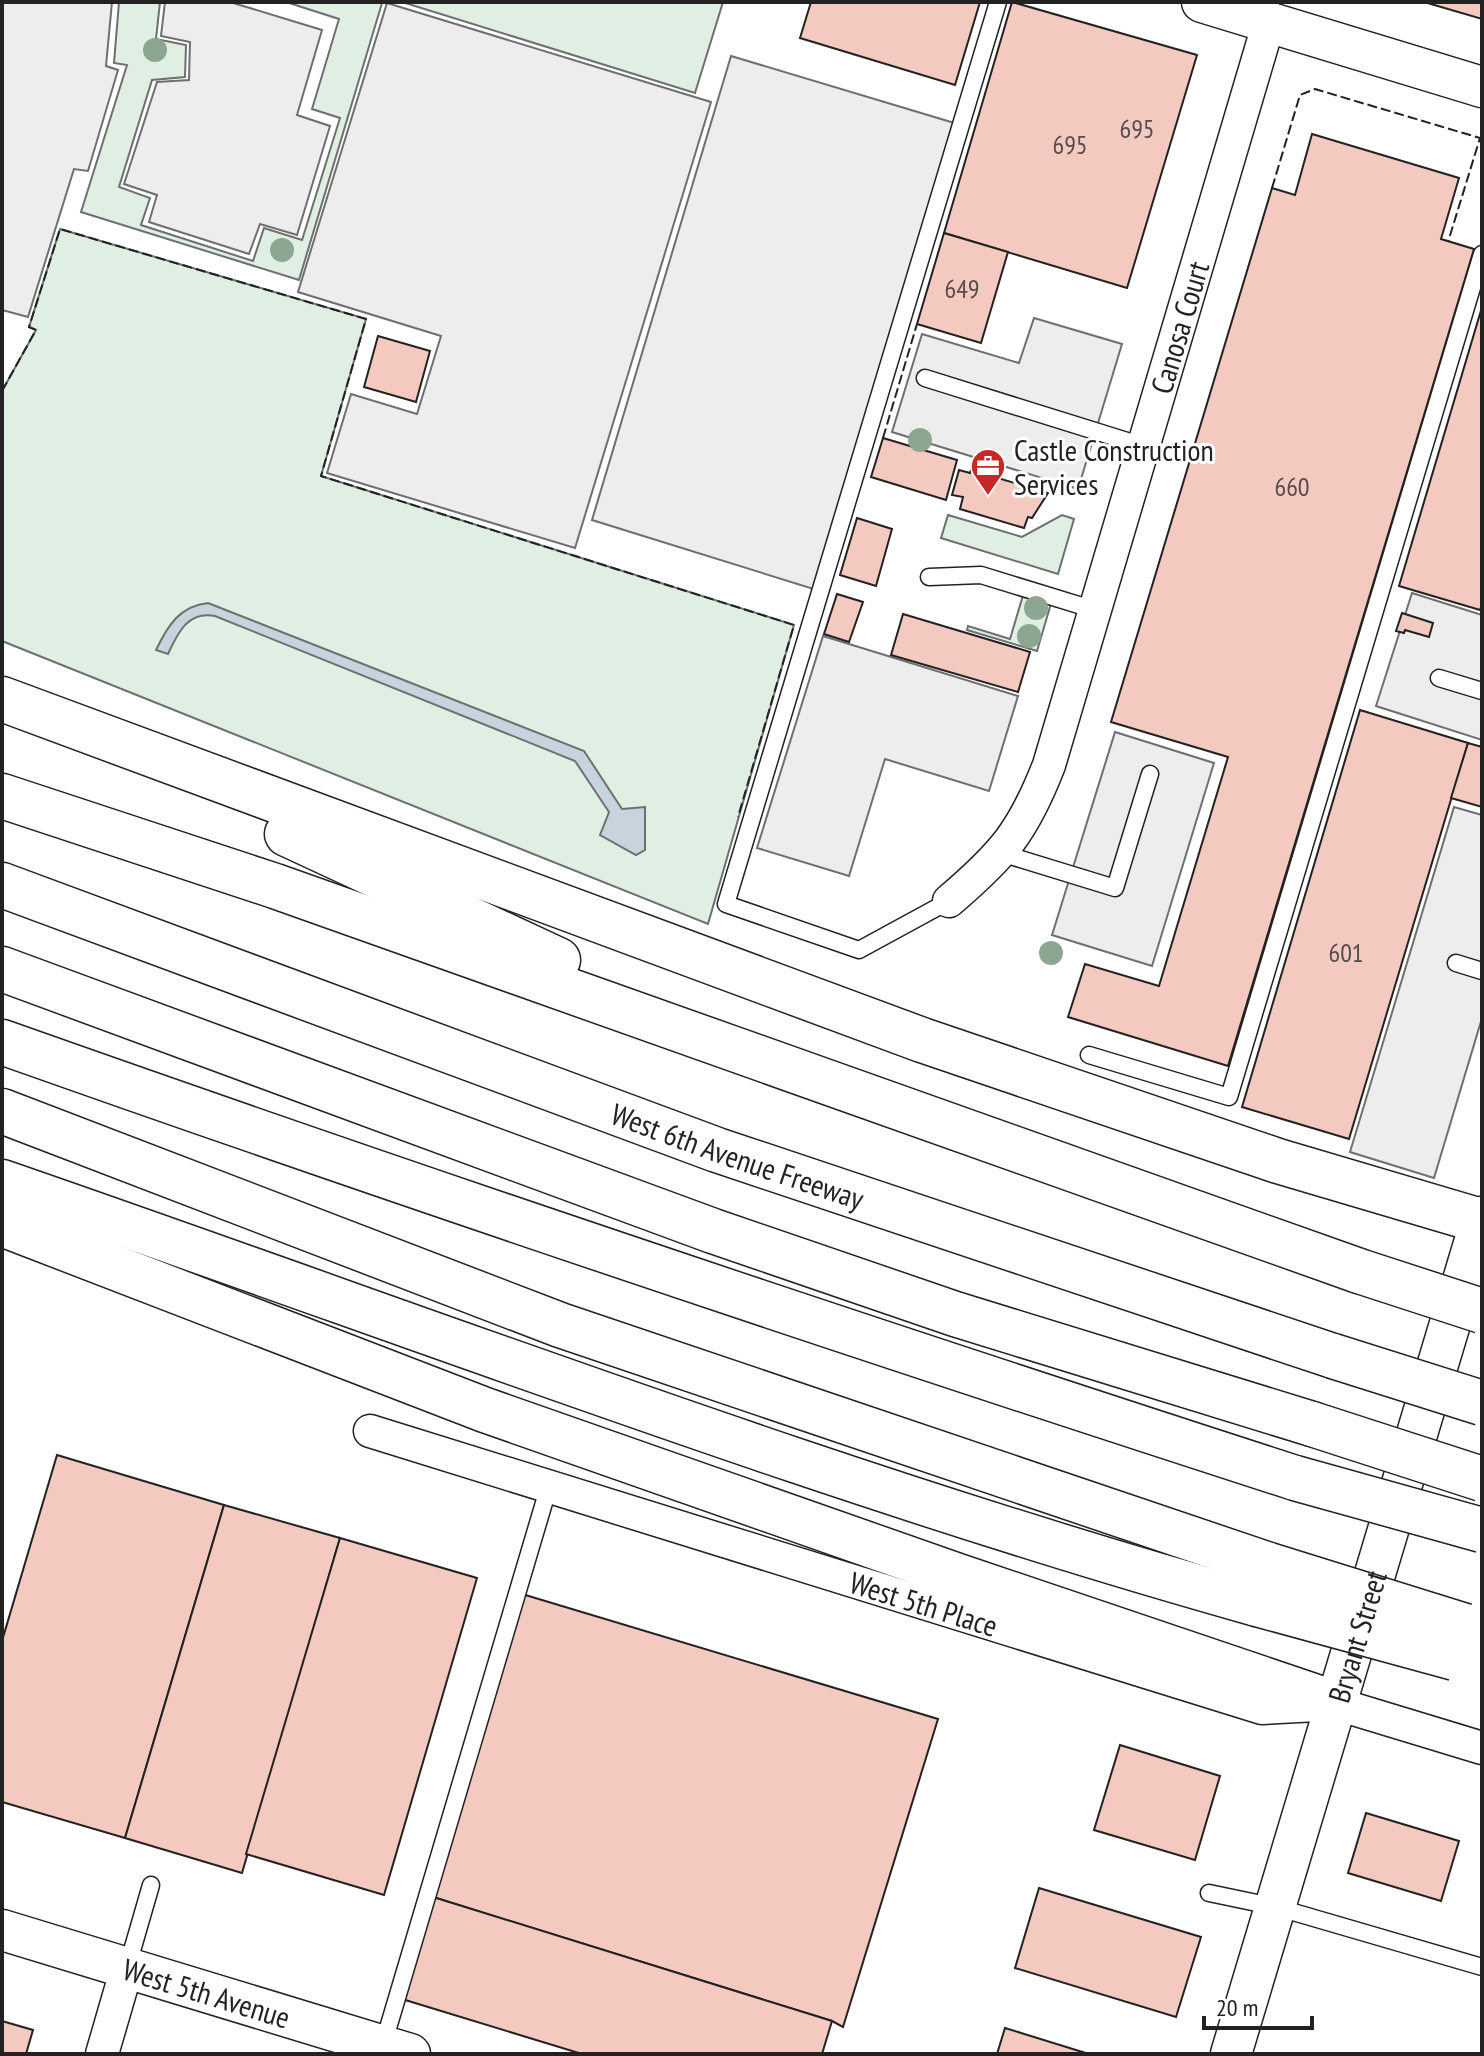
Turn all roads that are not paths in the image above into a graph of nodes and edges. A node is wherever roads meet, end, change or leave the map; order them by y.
1 (998, 2) edge
2 (1202, 2) edge
3 (1272, 12) edge
4 (1482, 87) edge
5 (1482, 254) edge
6 (925, 378) dead end
7 (1143, 446) junction
8 (929, 577) dead end
9 (1095, 610) junction
10 (1439, 678) dead end
11 (1482, 691) edge
12 (2, 700) edge
13 (1150, 774) dead end
14 (2, 796) edge
15 (1001, 853) junction
16 (2, 885) edge
17 (949, 901) joint
18 (1456, 963) dead end
19 (2, 969) edge
20 (1482, 971) edge
21 (2, 1042) edge
22 (1089, 1055) dead end
23 (807, 1076) junction
24 (2, 1111) edge
25 (2, 1182) edge
26 (1482, 1220) edge
27 (2, 1224) edge
28 (1482, 1311) edge
29 (1482, 1403) edge
30 (370, 1431) dead end
31 (1482, 1479) edge
32 (549, 1486) junction
33 (1482, 1530) edge
34 (1263, 1584) junction
35 (1471, 1645) edge
36 (1337, 1704) junction
37 (1482, 1748) edge
38 (151, 1885) dead end
39 (1209, 1893) dead end
40 (1276, 1907) junction
41 (2, 1930) edge
42 (1482, 1967) edge
43 (127, 1968) junction
44 (396, 2050) edge
45 (102, 2054) edge
46 (1231, 2054) edge

1 - 17 lane
2 - 3 street
3 - 4 street
3 - 7 street, Canosa Court
5 - 22 lane
6 - 7 lane
7 - 9 street, Canosa Court
8 - 9 lane
9 - 15 street, Canosa Court
10 - 11 lane
12 - 23 highway
12 - 26 highway
13 - 15 lane
14 - 23 highway
15 - 17 street, Canosa Court
16 - 29 highway, West 6th Avenue Freeway, bridge
18 - 20 lane
19 - 31 highway, bridge
21 - 33 highway, bridge
23 - 28 highway, bridge
24 - 34 highway
25 - 34 highway
26 - 36 street, Bryant Street
27 - 36 highway
30 - 32 street, West 5th Place
32 - 36 street, West 5th Place
32 - 44 lane
34 - 35 highway, bridge
36 - 37 street, West 5th Place
36 - 40 street, Bryant Street
38 - 43 lane
39 - 40 lane
40 - 42 lane
40 - 46 street, Bryant Street
41 - 43 street, West 5th Avenue
43 - 44 street, West 5th Avenue
43 - 45 street

